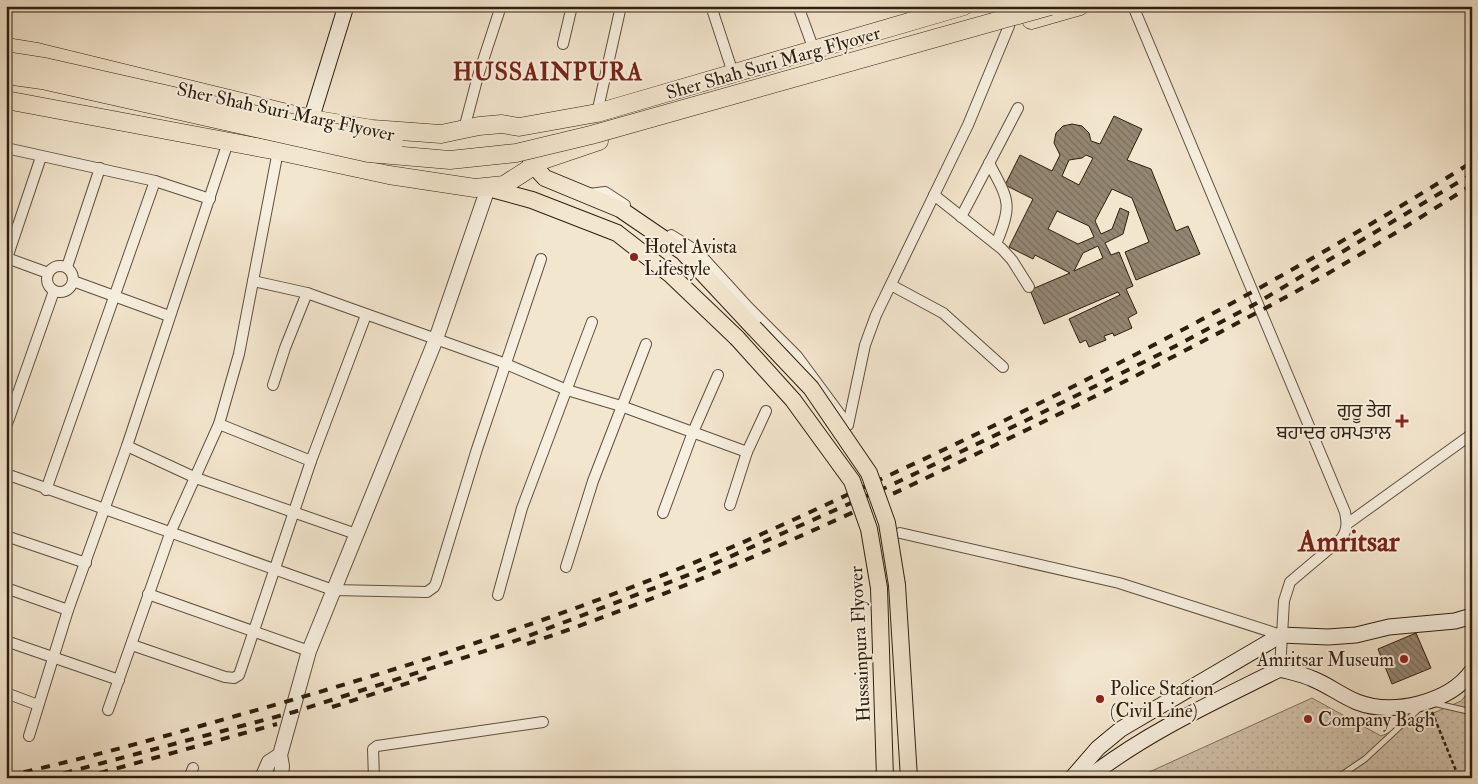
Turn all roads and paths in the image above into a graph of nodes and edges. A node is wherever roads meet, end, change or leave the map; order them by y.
1 (346, 6) edge
2 (502, 6) edge
3 (572, 6) edge
4 (621, 6) edge
5 (711, 6) edge
6 (798, 6) edge
7 (964, 6) edge
8 (1006, 6) edge
9 (1050, 6) edge
10 (1080, 6) edge
11 (1133, 6) edge
12 (1010, 26) junction
13 (563, 44) dead end
14 (6, 47) edge
15 (814, 50) junction
16 (6, 61) edge
17 (733, 73) junction
18 (6, 75) edge
19 (6, 100) edge
20 (1018, 108) dead end
21 (596, 112) junction
22 (311, 119) junction
23 (519, 127) junction
24 (464, 129) junction
25 (441, 134) junction
26 (228, 142) junction
27 (6, 148) edge
28 (278, 151) junction
29 (299, 156) junction
30 (41, 157) junction
31 (990, 163) junction
32 (529, 165) junction
33 (100, 168) junction
34 (156, 181) junction
35 (441, 182) junction
36 (488, 188) junction
37 (586, 194) junction
38 (934, 195) junction
39 (210, 199) junction
40 (962, 217) junction
41 (996, 244) junction
42 (7, 258) edge
43 (541, 259) dead end
44 (67, 267) junction
45 (48, 273) junction
46 (73, 281) junction
47 (253, 281) junction
48 (891, 285) junction
49 (1029, 287) dead end
50 (54, 291) junction
51 (307, 294) junction
52 (116, 298) junction
53 (366, 315) junction
54 (169, 316) junction
55 (592, 322) dead end
56 (436, 339) junction
57 (646, 344) dead end
58 (506, 364) junction
59 (1003, 367) dead end
60 (718, 375) dead end
61 (274, 385) dead end
62 (566, 390) junction
63 (621, 406) junction
64 (766, 411) dead end
65 (220, 424) junction
66 (6, 427) edge
67 (693, 432) junction
68 (1472, 434) edge
69 (127, 446) junction
70 (747, 452) junction
71 (311, 461) junction
72 (6, 474) edge
73 (196, 478) junction
74 (46, 490) junction
75 (730, 505) dead end
76 (104, 511) junction
77 (296, 511) junction
78 (664, 513) dead end
79 (1348, 524) junction
80 (171, 531) junction
81 (900, 533) dead end
82 (356, 534) junction
83 (6, 536) edge
84 (86, 563) junction
85 (566, 567) dead end
86 (275, 571) junction
87 (6, 588) edge
88 (333, 590) junction
89 (148, 594) junction
90 (498, 595) dead end
91 (68, 610) junction
92 (1472, 616) edge
93 (253, 633) junction
94 (1281, 635) junction
95 (6, 641) edge
96 (132, 645) junction
97 (309, 651) junction
98 (54, 658) junction
99 (1280, 669) junction
100 (1472, 671) edge
101 (119, 680) junction
102 (6, 693) edge
103 (1427, 701) junction
104 (38, 705) junction
105 (108, 710) dead end
106 (1472, 712) edge
107 (543, 722) dead end
108 (29, 736) dead end
109 (280, 755) junction
110 (262, 778) edge
111 (281, 778) edge
112 (374, 778) edge
113 (885, 778) edge
114 (909, 778) edge
115 (1072, 778) edge
116 (1088, 778) edge
117 (1337, 778) edge
118 (1459, 778) edge

1 - 22 main road
2 - 24 street
3 - 13 street
4 - 21 street
5 - 17 street
6 - 15 street
7 - 15 highway
8 - 16 highway, Sher Shah Suri Marg Flyover, bridge
9 - 18 highway, Sher Shah Suri Marg Flyover, bridge
10 - 12 highway
11 - 79 street
12 - 32 highway
12 - 38 street
14 - 22 highway
15 - 17 highway
17 - 21 highway
19 - 26 highway
20 - 31 street
21 - 23 highway
22 - 25 highway
22 - 29 main road
23 - 24 highway
23 - 32 highway
24 - 25 highway
25 - 35 highway
26 - 28 highway
26 - 39 street
27 - 30 street
28 - 29 highway
28 - 47 street
29 - 35 highway
30 - 33 street
30 - 42 street
31 - 40 street
31 - 41 street
32 - 36 highway
32 - 37 main road, Hussainpura Flyover
33 - 34 street
33 - 44 street
34 - 39 street
34 - 52 street
35 - 36 highway
36 - 56 street
36 - 113 main road, Hussainpura Flyover, bridge
37 - 48 street
37 - 114 main road, Hussainpura Flyover, bridge
38 - 40 street
38 - 48 street
39 - 54 street
40 - 41 street
41 - 49 street
42 - 45 street
43 - 58 street
44 - 45 street
44 - 46 street
45 - 50 street
46 - 50 street
46 - 52 street
47 - 51 street
47 - 65 street
48 - 59 street
50 - 66 street
51 - 53 street
51 - 61 street
52 - 54 street
52 - 74 street
53 - 56 street
53 - 71 street
54 - 69 street
55 - 62 street
56 - 58 street
56 - 82 street
57 - 63 street
58 - 62 street
58 - 88 street
60 - 67 street
62 - 63 street
62 - 90 street
63 - 67 street
63 - 85 street
64 - 70 street
65 - 71 street
65 - 73 street
67 - 70 street
67 - 78 street
68 - 79 street
69 - 73 street
69 - 76 street
70 - 75 street
71 - 77 street
72 - 74 street
73 - 77 street
73 - 80 street
74 - 76 street
76 - 80 street
76 - 84 street
77 - 82 street
77 - 86 street
79 - 94 street
80 - 86 street
80 - 89 street
81 - 94 street
82 - 88 street
83 - 84 street
84 - 91 street
86 - 88 street
86 - 93 street
87 - 91 street
88 - 97 street
89 - 93 street
89 - 96 street
91 - 98 street
92 - 94 main road
93 - 96 street
93 - 97 street
94 - 99 street
94 - 115 main road
95 - 98 street
96 - 101 street
97 - 109 street
98 - 101 street
98 - 104 street
99 - 103 main road
99 - 116 main road
100 - 103 main road
101 - 105 street
102 - 104 street
103 - 106 lane
103 - 117 lane
103 - 118 path
104 - 108 street
107 - 112 street
109 - 110 street
109 - 111 street

